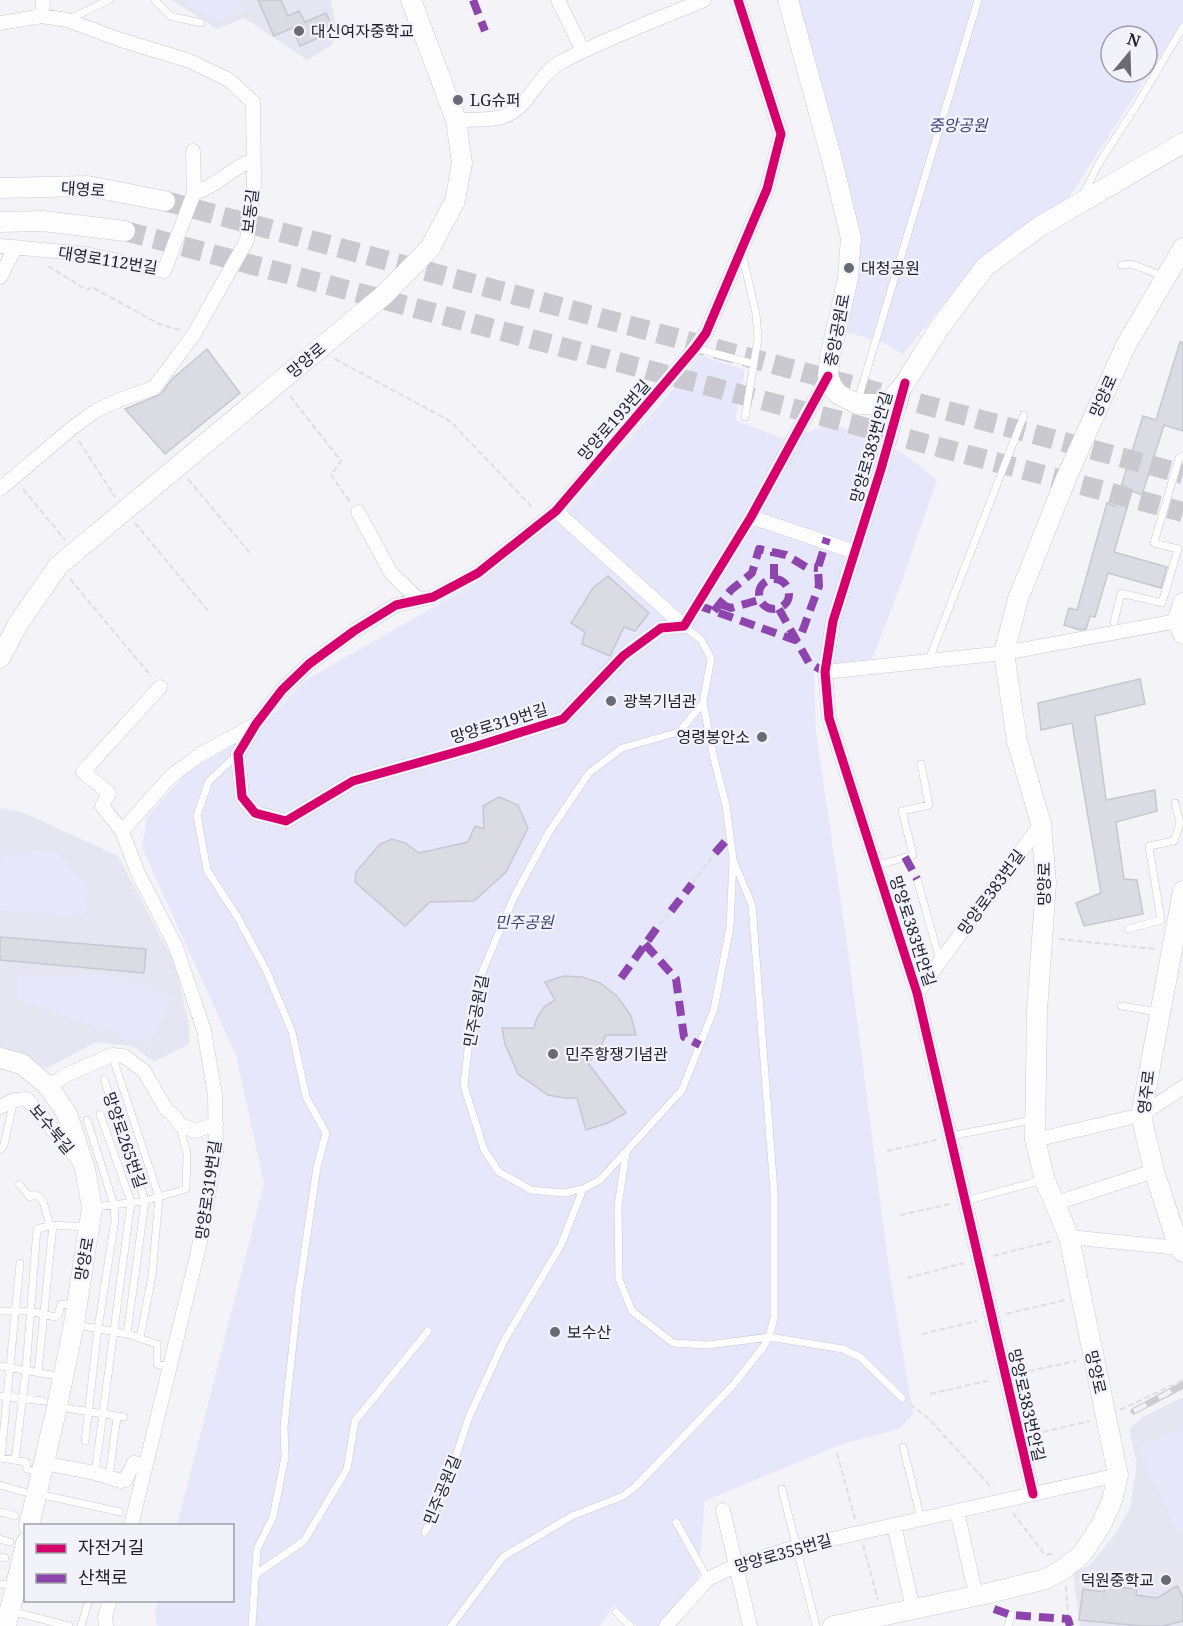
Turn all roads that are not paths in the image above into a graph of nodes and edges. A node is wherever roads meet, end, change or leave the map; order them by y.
1 (43, 0) edge
2 (110, 0) edge
3 (155, 0) edge
4 (411, 0) edge
5 (558, 0) edge
6 (704, 0) edge
7 (738, 0) edge
8 (788, 0) edge
9 (978, 0) edge
10 (42, 16) junction
11 (67, 20) junction
12 (0, 23) edge
13 (201, 23) dead end
14 (1183, 27) edge
15 (584, 51) junction
16 (456, 120) junction
17 (1183, 143) edge
18 (193, 151) dead end
19 (253, 160) junction
20 (0, 188) edge
21 (194, 194) junction
22 (165, 201) tunnel mouth
23 (1079, 203) junction
24 (0, 215) edge
25 (44, 221) junction
26 (0, 222) edge
27 (124, 231) tunnel mouth
28 (0, 246) edge
29 (16, 247) junction
30 (741, 250) junction
31 (1181, 256) edge
32 (1121, 265) dead end
33 (0, 277) edge
34 (1166, 277) junction
35 (695, 348) junction
36 (754, 363) junction
37 (828, 375) junction
38 (905, 383) junction
39 (856, 404) junction
40 (1024, 415) dead end
41 (745, 417) dead end
42 (1183, 456) edge
43 (0, 489) edge
44 (556, 511) junction
45 (358, 512) road end
46 (751, 517) junction
47 (855, 552) junction
48 (419, 600) junction
49 (1182, 619) edge
50 (1113, 622) dead end
51 (684, 626) junction
52 (1004, 653) junction
53 (0, 658) edge
54 (928, 662) junction
55 (825, 672) junction
56 (160, 687) road end
57 (703, 703) junction
58 (256, 724) junction
59 (238, 754) junction
60 (921, 764) dead end
61 (1175, 803) dead end
62 (1182, 823) edge
63 (1041, 824) junction
64 (122, 831) junction
65 (733, 859) junction
66 (876, 866) junction
67 (917, 879) dead end
68 (1183, 891) edge
69 (1128, 929) dead end
70 (940, 961) junction
71 (917, 993) junction
72 (1121, 1006) dead end
73 (1159, 1012) junction
74 (112, 1055) junction
75 (0, 1058) edge
76 (104, 1079) dead end
77 (49, 1086) junction
78 (1183, 1087) edge
79 (14, 1100) junction
80 (0, 1107) edge
81 (100, 1114) dead end
82 (1141, 1115) junction
83 (1035, 1119) junction
84 (87, 1120) dead end
85 (179, 1124) junction
86 (216, 1124) junction
87 (950, 1136) junction
88 (1035, 1140) junction
89 (0, 1150) edge
90 (626, 1151) junction
91 (85, 1169) junction
92 (1154, 1170) junction
93 (1045, 1179) junction
94 (19, 1184) dead end
95 (583, 1189) junction
96 (159, 1197) junction
97 (145, 1201) junction
98 (965, 1201) junction
99 (131, 1202) junction
100 (1056, 1203) junction
101 (114, 1205) junction
102 (91, 1217) junction
103 (52, 1225) junction
104 (1069, 1237) junction
105 (1182, 1248) edge
106 (20, 1263) dead end
107 (15, 1310) junction
108 (0, 1311) edge
109 (30, 1311) junction
110 (45, 1314) junction
111 (75, 1315) junction
112 (98, 1328) junction
113 (114, 1330) junction
114 (428, 1331) dead end
115 (127, 1334) junction
116 (769, 1337) junction
117 (140, 1338) junction
118 (0, 1366) edge
119 (169, 1367) junction
120 (9, 1368) junction
121 (26, 1370) junction
122 (38, 1371) junction
123 (52, 1375) dead end
124 (0, 1396) edge
125 (8, 1397) junction
126 (902, 1398) road end
127 (21, 1399) junction
128 (51, 1404) junction
129 (88, 1412) junction
130 (104, 1414) junction
131 (85, 1441) dead end
132 (903, 1447) dead end
133 (1, 1458) edge
134 (15, 1460) junction
135 (146, 1465) junction
136 (43, 1468) junction
137 (102, 1475) junction
138 (1118, 1475) junction
139 (0, 1485) edge
140 (782, 1489) dead end
141 (30, 1493) junction
142 (1032, 1494) junction
143 (723, 1510) dead end
144 (957, 1511) junction
145 (0, 1512) edge
146 (120, 1512) dead end
147 (921, 1519) junction
148 (27, 1522) edge
149 (676, 1522) dead end
150 (131, 1524) edge
151 (894, 1525) junction
152 (425, 1532) dead end
153 (0, 1539) edge
154 (18, 1542) edge
155 (796, 1547) junction
156 (736, 1565) junction
157 (256, 1574) junction
158 (708, 1579) junction
159 (12, 1581) edge
160 (976, 1596) junction
161 (88, 1602) edge
162 (109, 1602) edge
163 (913, 1609) junction
164 (616, 1612) dead end
165 (1011, 1615) dead end
166 (7, 1619) edge
167 (69, 1626) edge
168 (81, 1626) edge
169 (106, 1626) edge
170 (252, 1626) edge
171 (451, 1626) edge
172 (630, 1626) edge
173 (666, 1626) edge
174 (750, 1626) edge
175 (816, 1626) edge
176 (833, 1626) edge
177 (1008, 1626) edge

1 - 10 street
2 - 11 lane
3 - 13 lane
4 - 16 main road, 망양로
5 - 15 street
6 - 15 street
7 - 30 street, 망양로193번길
8 - 37 main road, 중앙공원로
9 - 39 lane
10 - 11 street, 보동길
10 - 12 street, 보동길
11 - 19 street, 보동길
14 - 23 lane
15 - 16 street
16 - 53 main road, 망양로
17 - 23 main road
18 - 21 street, 대영로112번길
19 - 21 street
19 - 43 street, 보동길
20 - 22 main road, 대영로
21 - 29 street, 대영로112번길
23 - 38 main road
24 - 25 main road
25 - 26 main road
25 - 27 main road
28 - 29 street, 대영로112번길
29 - 33 street
30 - 35 street, 망양로193번길
30 - 36 lane
31 - 34 main road, 망양로
32 - 34 lane
34 - 52 main road, 망양로
35 - 36 lane
35 - 44 street, 망양로193번길
36 - 41 lane
37 - 39 main road, 중앙공원로
37 - 46 street
38 - 39 main road
38 - 47 street, 망양로383번안길
40 - 54 lane
42 - 50 lane
44 - 48 street, 망양로193번길
44 - 51 street
45 - 48 street
46 - 47 street
46 - 51 street
47 - 55 street, 망양로383번안길
48 - 58 street, 망양로193번길
49 - 52 street
51 - 57 lane, 민주공원길
51 - 59 street, 망양로319번길
52 - 54 street
52 - 63 main road, 망양로
54 - 55 street
55 - 66 street, 망양로383번안길
56 - 64 street, 망양로319번길
57 - 65 lane, 민주공원길
57 - 95 lane, 민주공원길
58 - 59 street
58 - 64 street
59 - 157 lane
60 - 66 lane, 망양로383번안길
61 - 62 lane
62 - 69 lane
63 - 70 street, 망양로383번길
63 - 83 main road, 망양로
64 - 86 street, 망양로319번길
65 - 90 lane, 민주공원길
65 - 116 lane
66 - 71 street, 망양로383번안길
67 - 70 lane, 망양로383번길
68 - 73 main road, 영주로
70 - 71 street, 망양로383번길
71 - 87 street, 망양로383번안길
72 - 73 lane
73 - 82 main road, 영주로
74 - 77 street
74 - 85 street
74 - 96 lane, 망양로265번길
75 - 77 main road, 망양로
76 - 97 lane, 망양로265번길
77 - 91 main road, 망양로
78 - 82 street
79 - 80 street, 보수북길
79 - 89 lane, 보수북길
79 - 91 street, 보수북길
81 - 99 lane, 망양로265번길
82 - 88 street
82 - 92 main road, 영주로
83 - 87 lane
83 - 88 main road, 망양로
84 - 101 lane, 망양로265번길
85 - 86 street
85 - 96 lane, 망양로265번길
86 - 119 street, 망양로319번길
87 - 98 street, 망양로383번안길
88 - 93 main road, 망양로
90 - 95 lane, 민주공원길
90 - 116 lane
91 - 102 main road, 망양로
92 - 100 street
92 - 105 main road, 영주로
93 - 98 lane
93 - 100 main road, 망양로
94 - 103 lane
95 - 152 lane, 민주공원길
96 - 97 lane, 망양로265번길
96 - 117 lane, 망양로265번길
97 - 99 lane, 망양로265번길
97 - 115 lane, 망양로265번길
98 - 142 street, 망양로383번안길
99 - 101 lane, 망양로265번길
99 - 113 lane, 망양로265번길
100 - 104 main road, 망양로
101 - 102 lane, 망양로265번길
101 - 112 lane, 망양로265번길
102 - 103 lane, 망양로265번길
102 - 111 main road, 망양로
103 - 109 lane
103 - 110 lane
104 - 105 street
104 - 138 main road, 망양로
106 - 107 lane
107 - 108 lane
107 - 109 lane
107 - 120 lane
109 - 110 lane
109 - 121 lane
110 - 111 lane
110 - 122 lane
111 - 112 lane
111 - 128 main road, 망양로
112 - 113 lane
112 - 129 lane, 망양로265번길
113 - 115 lane
113 - 130 lane, 망양로265번길
114 - 157 lane
115 - 117 lane
116 - 126 lane
116 - 171 lane
117 - 119 lane
118 - 120 lane
119 - 135 street, 망양로319번길
120 - 121 lane
120 - 125 lane
121 - 122 lane
121 - 127 lane
122 - 123 lane
124 - 125 lane
125 - 127 lane
125 - 133 lane
127 - 128 lane
127 - 134 lane
128 - 129 lane
128 - 136 main road, 망양로
129 - 130 lane
129 - 131 lane, 망양로265번길
130 - 137 lane, 망양로265번길
130 - 137 lane
132 - 147 lane
133 - 134 lane
134 - 136 lane
135 - 137 street
135 - 150 street, 망양로319번길
136 - 137 street
136 - 141 main road, 망양로
138 - 142 street, 망양로355번길
138 - 160 main road, 망양로
139 - 141 lane
140 - 155 lane
141 - 146 lane
141 - 148 main road, 망양로
142 - 144 street, 망양로355번길
143 - 156 street
144 - 147 street, 망양로355번길
144 - 160 street
145 - 148 lane
147 - 151 street, 망양로355번길
149 - 158 lane
151 - 155 street, 망양로355번길
151 - 163 street
153 - 154 lane
154 - 159 main road
155 - 156 street, 망양로355번길
155 - 175 lane
156 - 158 street, 망양로355번길
156 - 174 street
157 - 170 lane
158 - 173 street, 망양로355번길
159 - 166 main road
160 - 163 main road, 망양로
161 - 168 lane
162 - 169 street
163 - 176 main road, 망양로
164 - 172 lane
165 - 177 lane
166 - 167 lane

